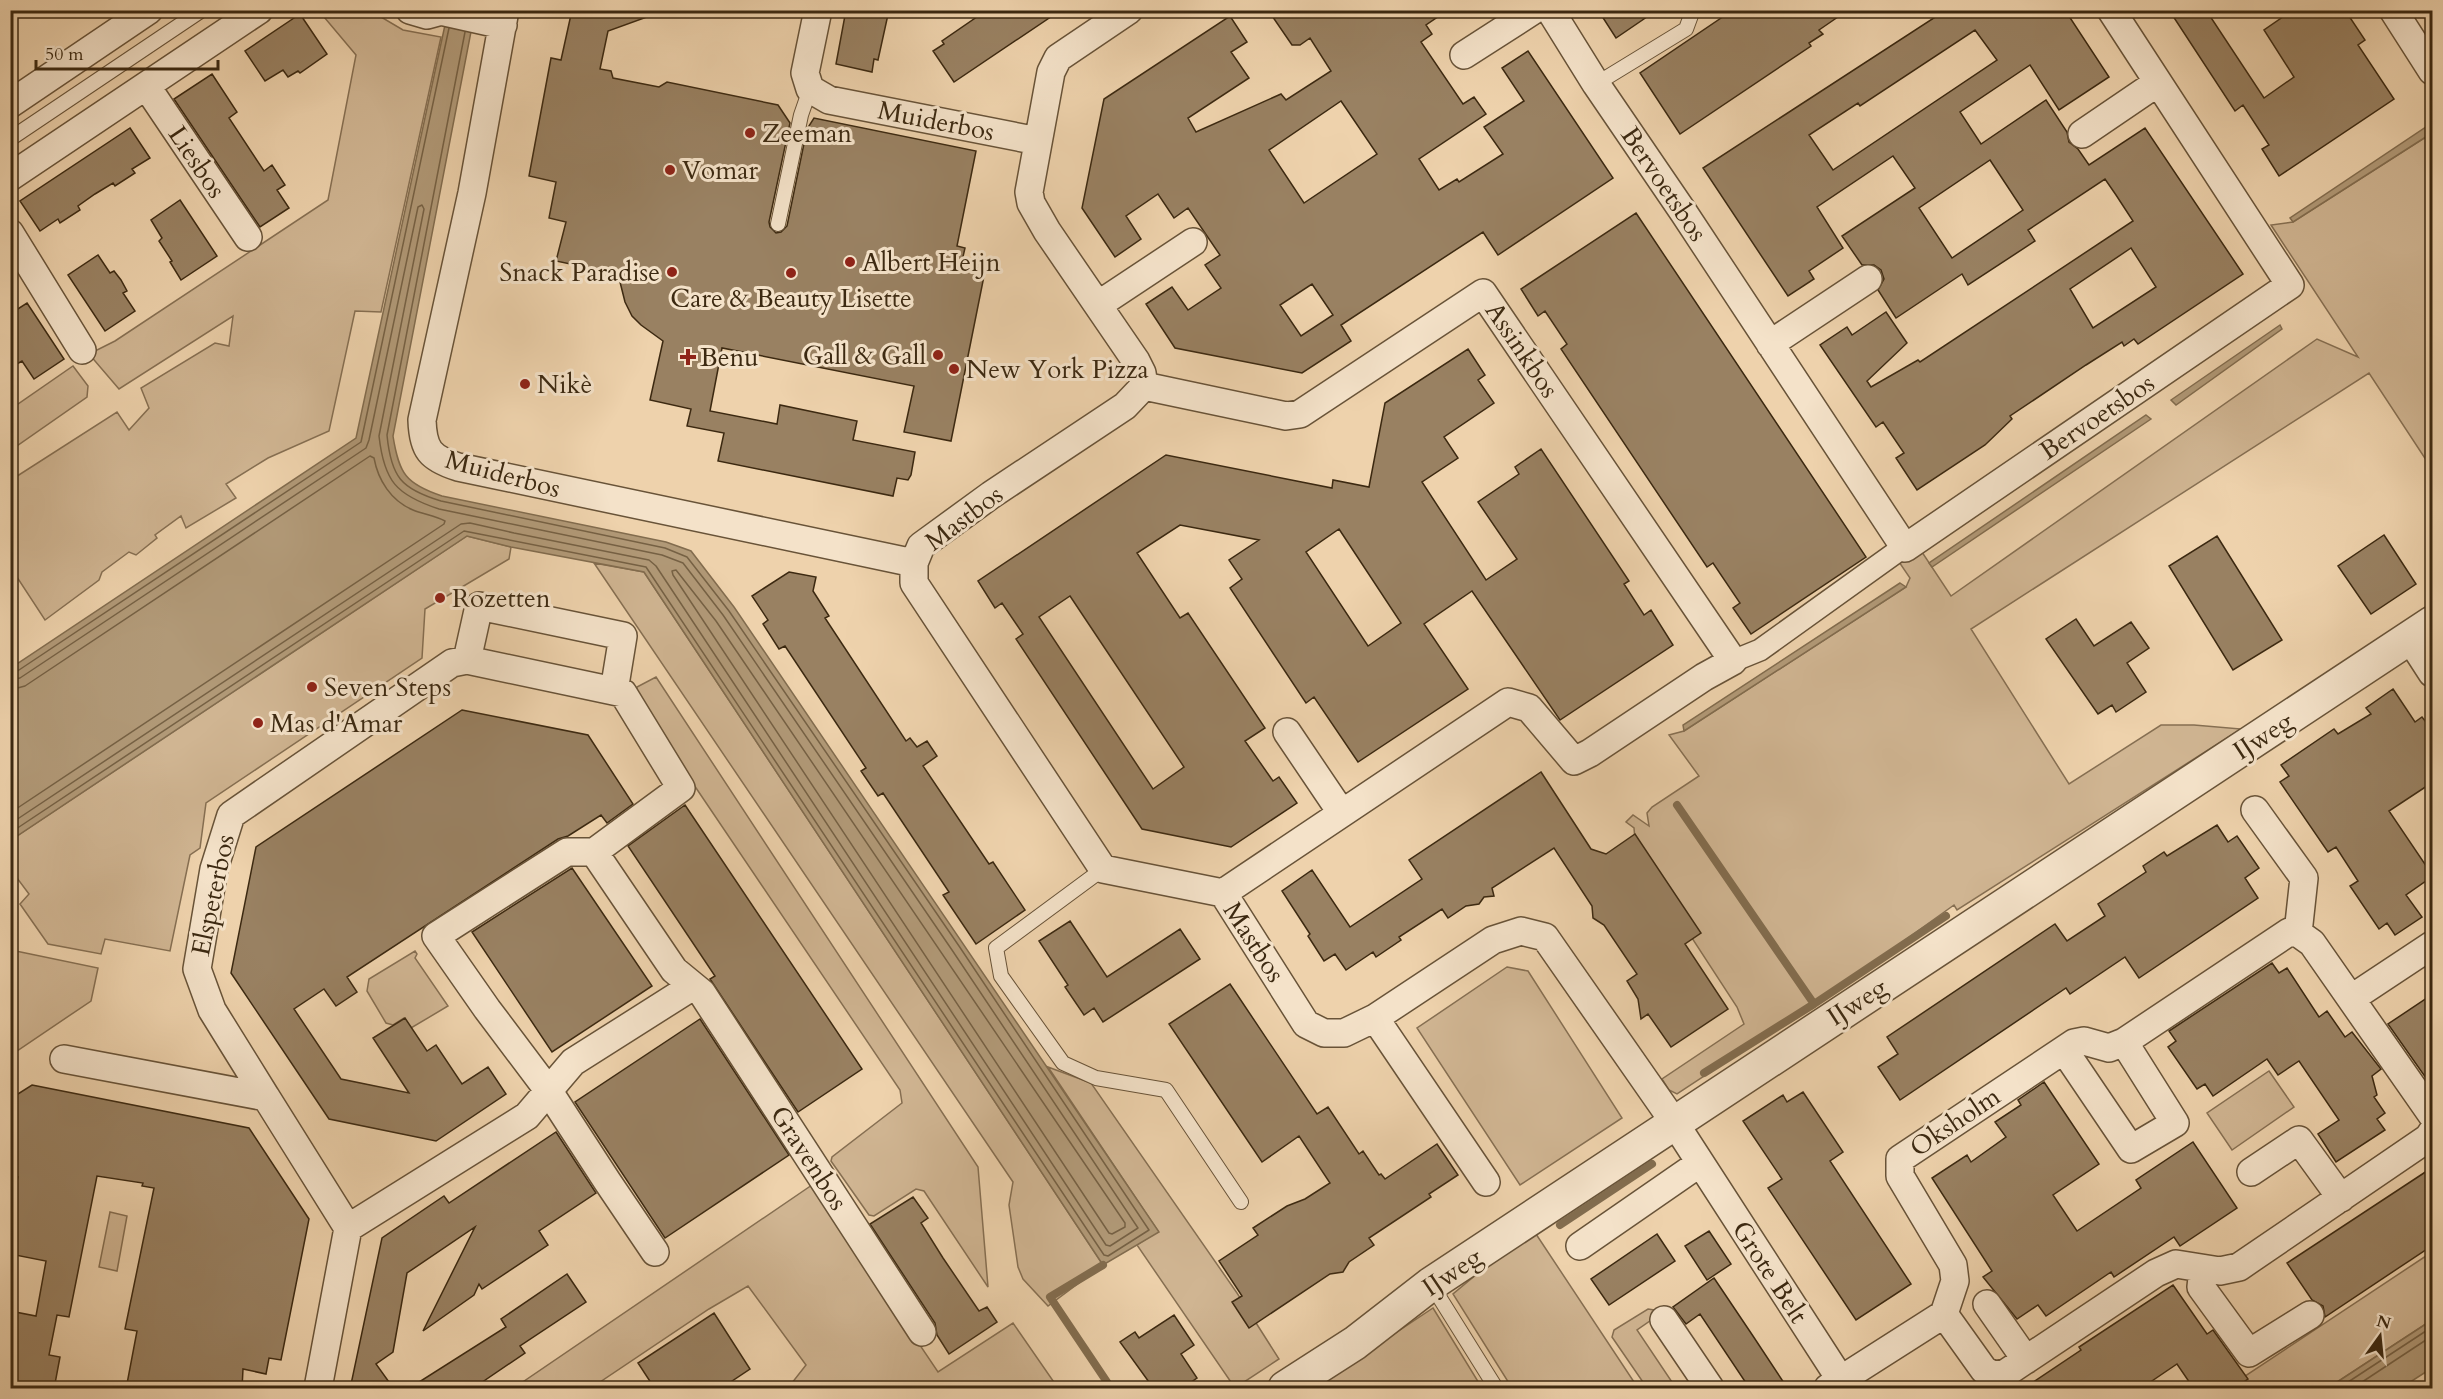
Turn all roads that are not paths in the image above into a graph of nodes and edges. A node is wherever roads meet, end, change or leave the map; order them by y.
1 (149, 10) edge
2 (202, 10) edge
3 (260, 10) edge
4 (410, 10) edge
5 (818, 10) edge
6 (1533, 10) edge
7 (1550, 10) edge
8 (1693, 10) edge
9 (2111, 10) edge
10 (2393, 10) edge
11 (437, 11) edge
12 (1115, 14) edge
13 (496, 19) edge
14 (1464, 55) dead end
15 (2433, 71) edge
16 (2157, 83) junction
17 (1596, 84) junction
18 (147, 87) junction
19 (810, 89) junction
20 (10, 104) edge
21 (2082, 134) dead end
22 (10, 139) edge
23 (1038, 141) junction
24 (10, 177) edge
25 (778, 224) dead end
26 (10, 233) edge
27 (248, 237) dead end
28 (1193, 243) dead end
29 (1868, 279) dead end
30 (1098, 305) junction
31 (1770, 345) junction
32 (82, 350) dead end
33 (1144, 386) junction
34 (1899, 551) dead end
35 (914, 563) junction
36 (2422, 631) edge
37 (467, 660) junction
38 (1733, 661) junction
39 (2433, 673) edge
40 (619, 692) junction
41 (1287, 732) dead end
42 (2254, 810) dead end
43 (1341, 813) junction
44 (594, 852) junction
45 (1103, 869) junction
46 (1223, 893) junction
47 (2298, 933) junction
48 (2433, 945) edge
49 (693, 986) junction
50 (2352, 998) junction
51 (1375, 1018) junction
52 (2124, 1042) junction
53 (2064, 1050) junction
54 (64, 1059) dead end
55 (548, 1090) junction
56 (266, 1097) junction
57 (2433, 1115) edge
58 (1674, 1122) junction
59 (2433, 1132) edge
60 (1700, 1163) junction
61 (2251, 1172) dead end
62 (1486, 1182) dead end
63 (2341, 1197) junction
64 (1242, 1202) dead end
65 (348, 1228) junction
66 (1580, 1246) dead end
67 (656, 1252) dead end
68 (2203, 1269) junction
69 (1431, 1284) junction
70 (1987, 1304) dead end
71 (1944, 1314) junction
72 (2310, 1315) dead end
73 (1664, 1320) dead end
74 (922, 1332) dead end
75 (2026, 1360) junction
76 (1838, 1386) edge
77 (318, 1389) edge
78 (1285, 1389) edge
79 (1496, 1389) edge
80 (1710, 1389) edge

1 - 20 street
2 - 22 lane
3 - 18 street
4 - 11 street
5 - 19 street
6 - 14 street
7 - 17 street, Bervoetsbos
8 - 17 lane
9 - 16 street, Bervoetsbos
10 - 15 street
11 - 13 street
12 - 23 street
13 - 35 street, Muiderbos
16 - 21 street
16 - 31 street, Bervoetsbos
17 - 31 street, Bervoetsbos
18 - 24 street
18 - 27 street, Liesbos
19 - 23 street, Muiderbos
19 - 25 lane
23 - 30 street
26 - 32 street
28 - 30 street
29 - 31 street
30 - 33 street
33 - 35 street, Mastbos
33 - 38 street, Assinkbos
34 - 38 street
35 - 45 street, Mastbos
36 - 39 street
36 - 58 street, IJweg
37 - 40 street
37 - 40 street
37 - 56 street, Elspeterbos
38 - 43 street
40 - 44 street
41 - 43 street
42 - 47 street
43 - 46 street
44 - 49 street, Gravenbos
44 - 55 street
45 - 46 street, Mastbos
45 - 64 lane
46 - 51 street, Mastbos
47 - 50 street
47 - 52 street, Oksholm
48 - 50 street
49 - 55 street
49 - 74 street, Gravenbos
50 - 57 street
51 - 58 street, Mastbos
51 - 62 street
52 - 53 street, Oksholm
52 - 53 street
53 - 71 street, Oksholm
54 - 56 street
55 - 65 street
55 - 67 street
56 - 65 street, Elspeterbos
58 - 60 street, Grote Belt
58 - 69 street, IJweg
59 - 63 street
60 - 66 street
60 - 76 street, Grote Belt
61 - 63 street
63 - 68 street
65 - 77 street
68 - 72 street
68 - 75 street
69 - 78 street, IJweg
69 - 79 lane
70 - 75 street
71 - 75 street
71 - 76 street
73 - 80 street

